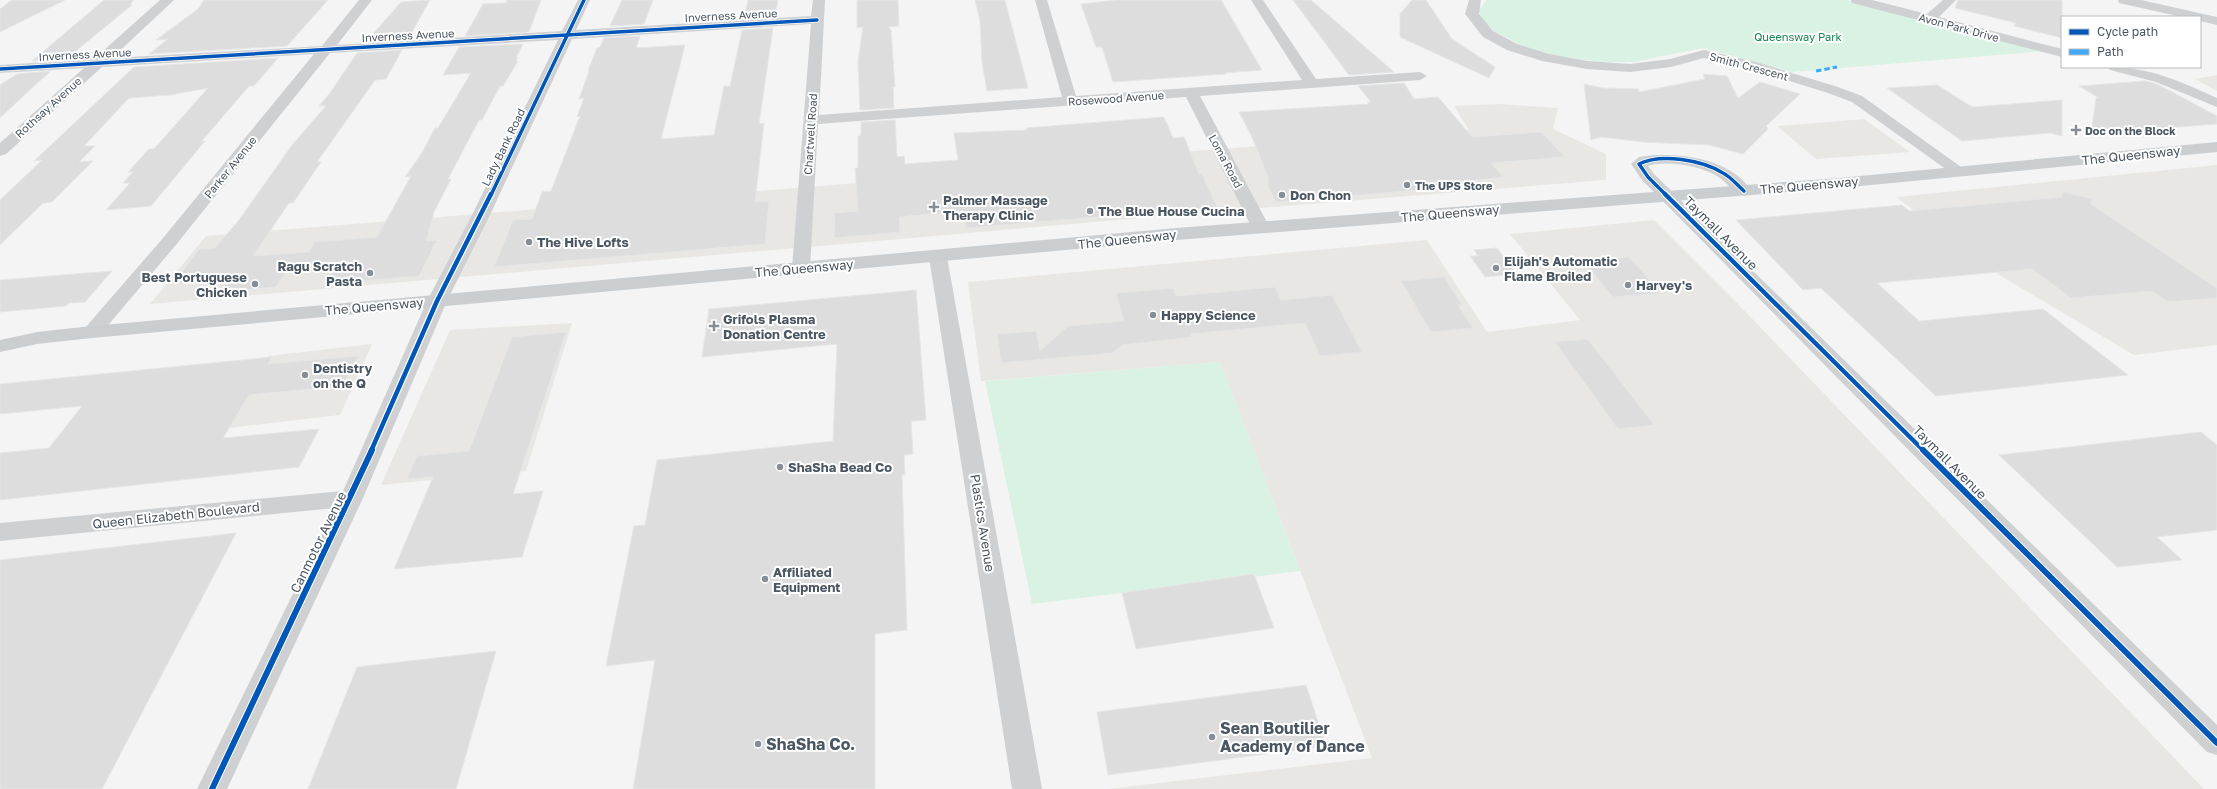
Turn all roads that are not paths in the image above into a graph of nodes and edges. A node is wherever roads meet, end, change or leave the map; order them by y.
1 (168, 0) edge
2 (366, 0) edge
3 (584, 0) edge
4 (819, 0) edge
5 (1041, 0) edge
6 (1257, 0) edge
7 (1475, 0) edge
8 (1857, 0) edge
9 (1950, 0) edge
10 (2124, 0) edge
11 (2195, 16) edge
12 (2201, 17) edge
13 (1930, 19) junction
14 (817, 20) junction
15 (2217, 21) edge
16 (568, 35) junction
17 (327, 50) junction
18 (2061, 53) edge
19 (97, 64) junction
20 (2119, 68) edge
21 (0, 69) edge
22 (1420, 76) dead end
23 (1312, 84) junction
24 (1191, 93) junction
25 (1070, 101) junction
26 (2217, 103) edge
27 (811, 120) junction
28 (2217, 147) edge
29 (0, 151) edge
30 (1960, 172) junction
31 (1744, 191) junction
32 (1668, 196) junction
33 (1261, 228) junction
34 (938, 257) junction
35 (801, 268) junction
36 (437, 301) junction
37 (92, 332) junction
38 (0, 338) edge
39 (37, 338) junction
40 (0, 346) edge
41 (352, 498) junction
42 (0, 532) edge
43 (2217, 743) edge
44 (212, 789) edge
45 (1027, 789) edge

1 - 19 street, Rothsay Avenue
2 - 17 street, Parker Avenue
3 - 16 street, Lady Bank Road
4 - 14 street, Chartwell Road
5 - 25 street
6 - 23 street
7 - 30 street, Smith Crescent
8 - 13 street, Avon Park Drive
9 - 13 street
10 - 11 street
12 - 15 street
13 - 18 street, Avon Park Drive
14 - 16 street, Inverness Avenue
14 - 27 street, Chartwell Road
16 - 17 street, Inverness Avenue
16 - 36 street, Lady Bank Road
17 - 19 street, Inverness Avenue
17 - 37 street, Parker Avenue
19 - 21 street, Inverness Avenue
19 - 29 street, Rothsay Avenue
20 - 26 street
22 - 23 street, Rosewood Avenue
23 - 24 street, Rosewood Avenue
24 - 25 street, Rosewood Avenue
24 - 33 street, Loma Road
25 - 27 street, Rosewood Avenue
27 - 35 street, Chartwell Road
28 - 30 main road, The Queensway
30 - 31 main road, The Queensway
31 - 32 main road, The Queensway
31 - 32 street, Taymall Avenue
32 - 33 main road, The Queensway
32 - 43 street, Taymall Avenue
33 - 34 main road, The Queensway
34 - 35 main road, The Queensway
34 - 45 street, Plastics Avenue
35 - 36 main road, The Queensway
36 - 37 main road, The Queensway
36 - 41 street, Canmotor Avenue
37 - 39 main road, The Queensway
38 - 39 main road, The Queensway
39 - 40 main road, The Queensway
41 - 42 street, Queen Elizabeth Boulevard
41 - 44 street, Canmotor Avenue

